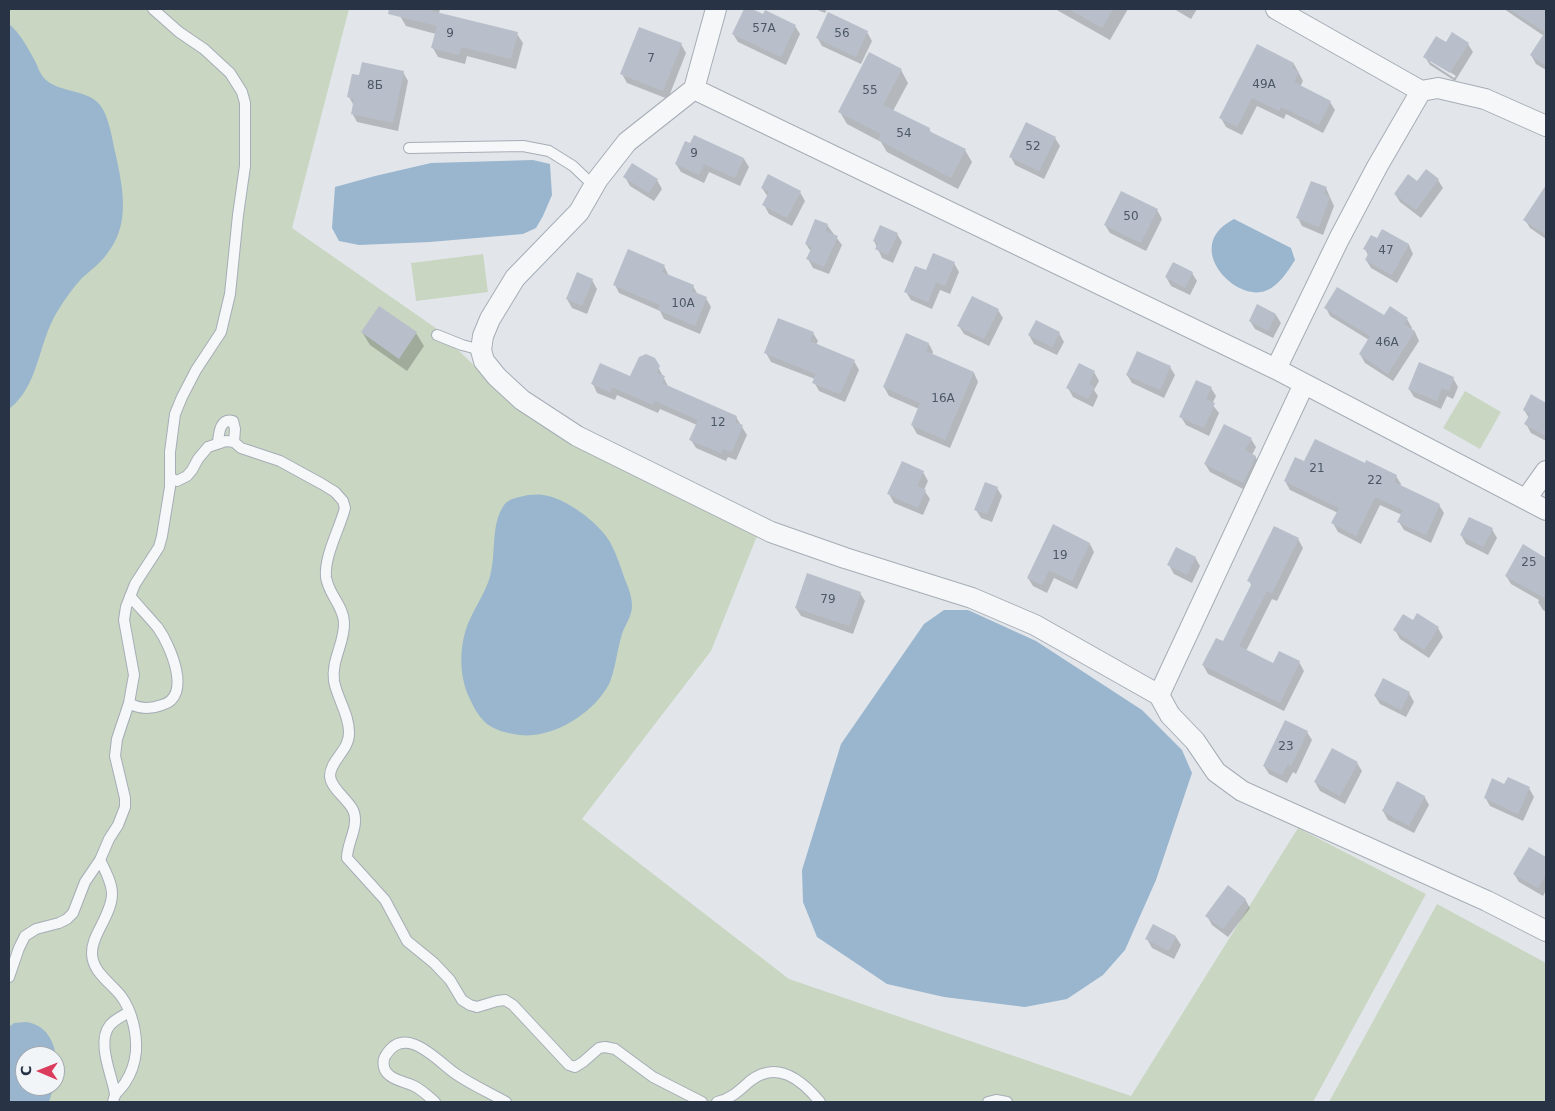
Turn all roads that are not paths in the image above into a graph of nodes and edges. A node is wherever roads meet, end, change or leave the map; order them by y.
1 (153, 9) edge
2 (716, 9) edge
3 (1276, 9) edge
4 (694, 89) junction
5 (1420, 91) junction
6 (1546, 126) edge
7 (409, 148) dead end
8 (594, 186) junction
9 (437, 335) dead end
10 (481, 350) junction
11 (1276, 369) junction
12 (1304, 384) junction
13 (218, 442) junction
14 (234, 442) junction
15 (1546, 472) edge
16 (170, 477) junction
17 (1526, 499) junction
18 (1546, 510) edge
19 (130, 596) junction
20 (1159, 695) junction
21 (129, 703) junction
22 (100, 860) junction
23 (1546, 931) edge
24 (9, 977) edge
25 (129, 1012) junction
26 (114, 1098) edge
27 (435, 1102) edge
28 (506, 1102) edge
29 (702, 1102) edge
30 (717, 1102) edge
31 (820, 1102) edge
32 (988, 1102) edge
33 (1007, 1102) edge

1 - 16 lane
2 - 4 street
3 - 5 street
4 - 8 street
4 - 11 street
5 - 6 street
5 - 11 street
7 - 8 lane
8 - 10 street
9 - 10 lane
10 - 20 street
11 - 12 street
12 - 17 street
12 - 20 street
13 - 14 lane
13 - 14 lane
13 - 16 lane
14 - 29 lane
15 - 17 street
16 - 19 lane
17 - 18 street
19 - 21 lane
19 - 21 lane
20 - 23 street
21 - 22 lane
22 - 24 lane
22 - 25 lane
25 - 26 lane
25 - 26 lane
27 - 28 lane
30 - 31 lane
32 - 33 lane

